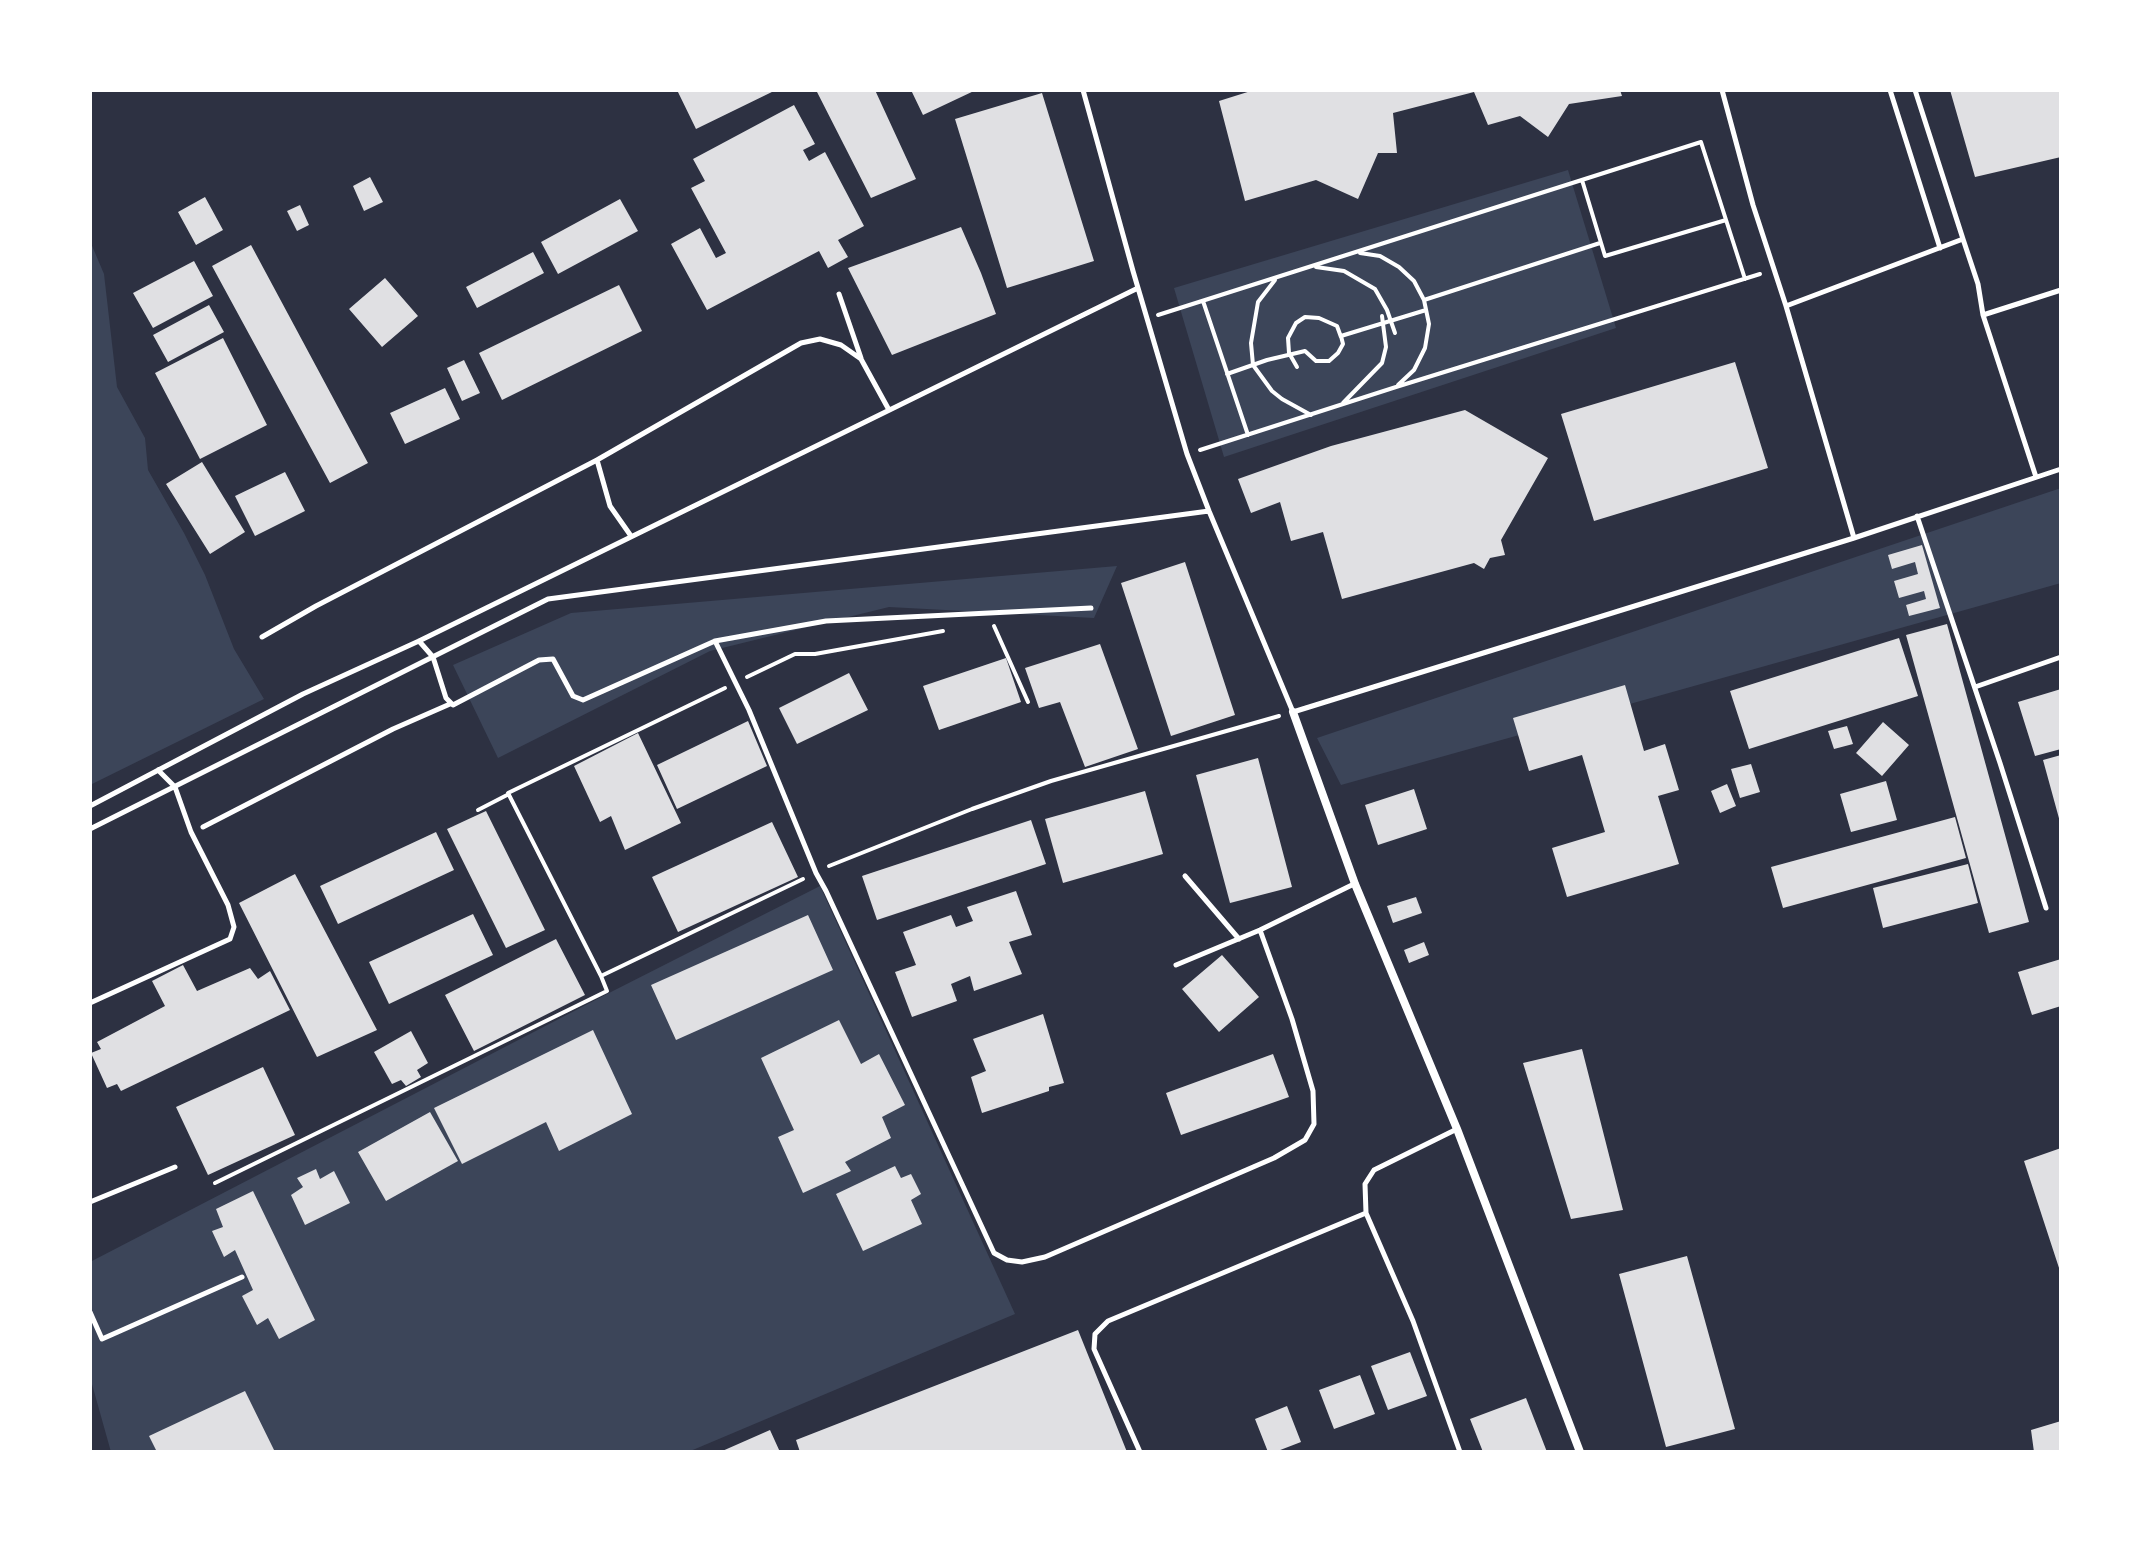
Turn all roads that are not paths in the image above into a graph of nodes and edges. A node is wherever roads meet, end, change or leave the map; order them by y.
1 (1083, 90) edge
2 (1722, 90) edge
3 (1890, 90) edge
4 (1915, 90) edge
5 (1963, 239) junction
6 (1940, 248) junction
7 (1138, 288) junction
8 (2061, 290) edge
9 (839, 294) dead end
10 (1786, 306) junction
11 (1983, 315) junction
12 (861, 359) junction
13 (889, 410) junction
14 (597, 460) junction
15 (2061, 469) edge
16 (2036, 477) junction
17 (1209, 511) junction
18 (1917, 516) junction
19 (631, 536) junction
20 (1854, 538) junction
21 (1091, 608) dead end
22 (262, 637) dead end
23 (419, 641) junction
24 (715, 641) junction
25 (433, 657) junction
26 (2061, 657) edge
27 (1975, 687) junction
28 (450, 704) junction
29 (1293, 712) junction
30 (158, 770) junction
31 (175, 787) junction
32 (90, 806) edge
33 (203, 827) dead end
34 (90, 829) edge
35 (1185, 876) dead end
36 (1355, 884) junction
37 (2046, 908) dead end
38 (1260, 930) junction
39 (1239, 939) junction
40 (1176, 965) dead end
41 (90, 1003) edge
42 (1457, 1129) junction
43 (175, 1167) dead end
44 (90, 1202) edge
45 (1366, 1213) junction
46 (242, 1277) dead end
47 (90, 1312) edge
48 (1140, 1452) edge
49 (1460, 1452) edge
50 (1580, 1452) edge

1 - 7 lane
2 - 10 lane
3 - 6 lane
4 - 5 lane
5 - 6 lane
5 - 11 lane
6 - 10 lane
7 - 13 lane
7 - 17 lane
8 - 11 lane
9 - 12 lane
10 - 20 lane
11 - 16 lane
12 - 13 lane
12 - 14 lane
13 - 19 lane
14 - 19 lane
14 - 22 lane
15 - 16 lane
16 - 18 lane
17 - 25 lane
17 - 29 lane
18 - 20 lane
18 - 27 lane
19 - 23 lane
20 - 29 lane
21 - 24 lane
23 - 25 lane
23 - 30 lane
24 - 28 lane
24 - 38 lane
25 - 28 lane
25 - 31 lane
26 - 27 lane
27 - 37 lane
28 - 33 lane
29 - 36 street
30 - 31 lane
30 - 32 lane
31 - 34 lane
31 - 41 lane
35 - 39 lane
36 - 38 lane
36 - 42 street
38 - 39 lane
39 - 40 lane
42 - 45 lane
42 - 50 street
43 - 44 lane
45 - 48 lane
45 - 49 lane
46 - 47 lane

